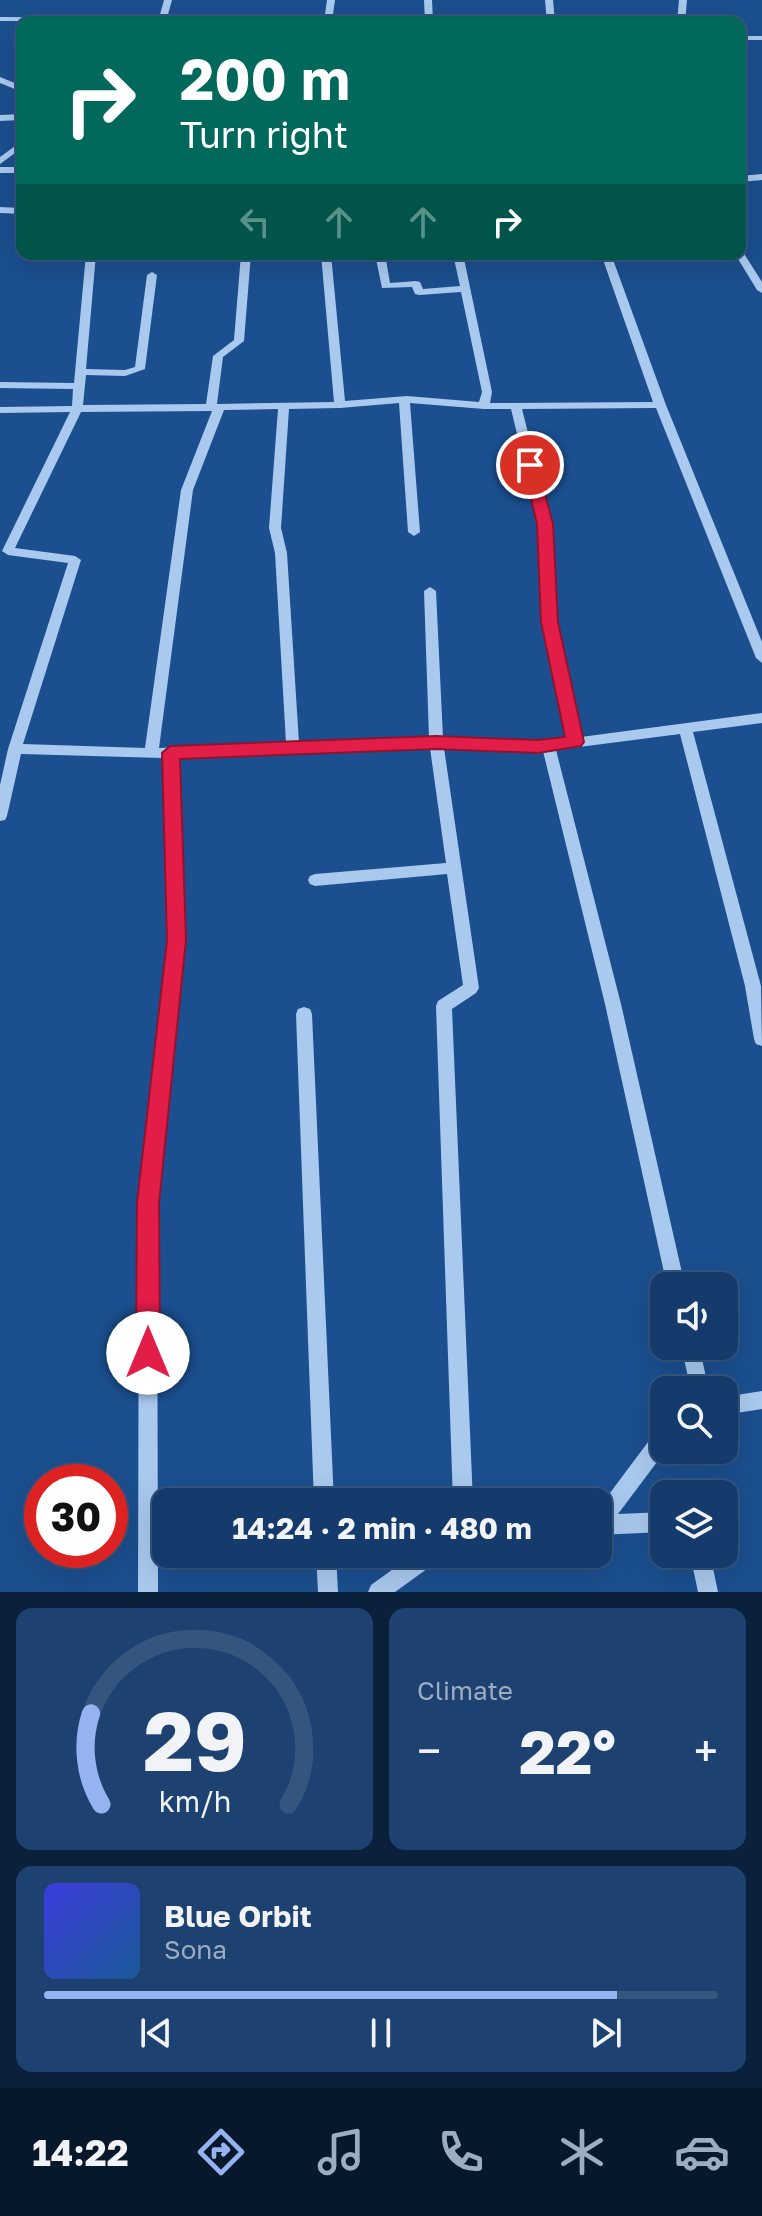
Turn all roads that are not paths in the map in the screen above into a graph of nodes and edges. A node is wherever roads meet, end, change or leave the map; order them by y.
1 (16, 149) edge
2 (0, 161) edge
3 (90, 260) edge
4 (246, 260) edge
5 (327, 260) edge
6 (381, 260) edge
7 (459, 260) edge
8 (608, 260) edge
9 (744, 260) edge
10 (152, 275) dead end
11 (464, 289) junction
12 (762, 290) edge
13 (81, 372) junction
14 (0, 385) edge
15 (79, 398) junction
16 (407, 399) junction
17 (485, 399) junction
18 (340, 401) junction
19 (214, 403) junction
20 (515, 405) junction
21 (660, 405) junction
22 (284, 407) junction
23 (0, 410) edge
24 (414, 532) dead end
25 (8, 551) junction
26 (0, 566) edge
27 (430, 591) dead end
28 (762, 658) edge
29 (762, 718) edge
30 (685, 728) junction
31 (575, 742) junction
32 (436, 743) junction
33 (548, 745) junction
34 (293, 750) junction
35 (151, 753) junction
36 (170, 753) junction
37 (11, 757) edge
38 (0, 816) edge
39 (454, 868) junction
40 (315, 880) dead end
41 (756, 974) edge
42 (304, 1014) dead end
43 (762, 1039) edge
44 (673, 1272) edge
45 (762, 1400) edge
46 (738, 1404) edge
47 (650, 1456) edge
48 (323, 1488) edge
49 (462, 1488) edge
50 (612, 1507) edge
51 (650, 1523) edge
52 (612, 1524) edge
53 (327, 1568) edge
54 (411, 1568) edge
55 (703, 1568) edge
56 (148, 1592) edge
57 (328, 1592) edge
58 (378, 1592) edge
59 (708, 1592) edge

1 - 2 street
3 - 13 street
4 - 19 street
5 - 18 street
6 - 11 street
7 - 11 street
8 - 21 street
9 - 12 street
10 - 13 street
11 - 17 street
13 - 15 street
14 - 15 street
15 - 19 street
15 - 23 street
15 - 25 street
16 - 17 street
16 - 18 street
16 - 24 street
17 - 20 street
18 - 22 street
19 - 22 street
19 - 35 street
20 - 21 street
20 - 31 street
21 - 28 street
22 - 34 street
25 - 26 street
25 - 37 street
27 - 32 street
29 - 30 street
30 - 31 street
30 - 41 street
31 - 33 street
32 - 33 street
32 - 34 street
32 - 39 street
33 - 44 street
34 - 36 street
35 - 36 street
35 - 37 street
36 - 56 street
37 - 38 street
39 - 40 street
39 - 49 street
41 - 43 street
42 - 48 street
45 - 46 street
47 - 50 street
51 - 52 street
53 - 57 street
54 - 58 street
55 - 59 street

